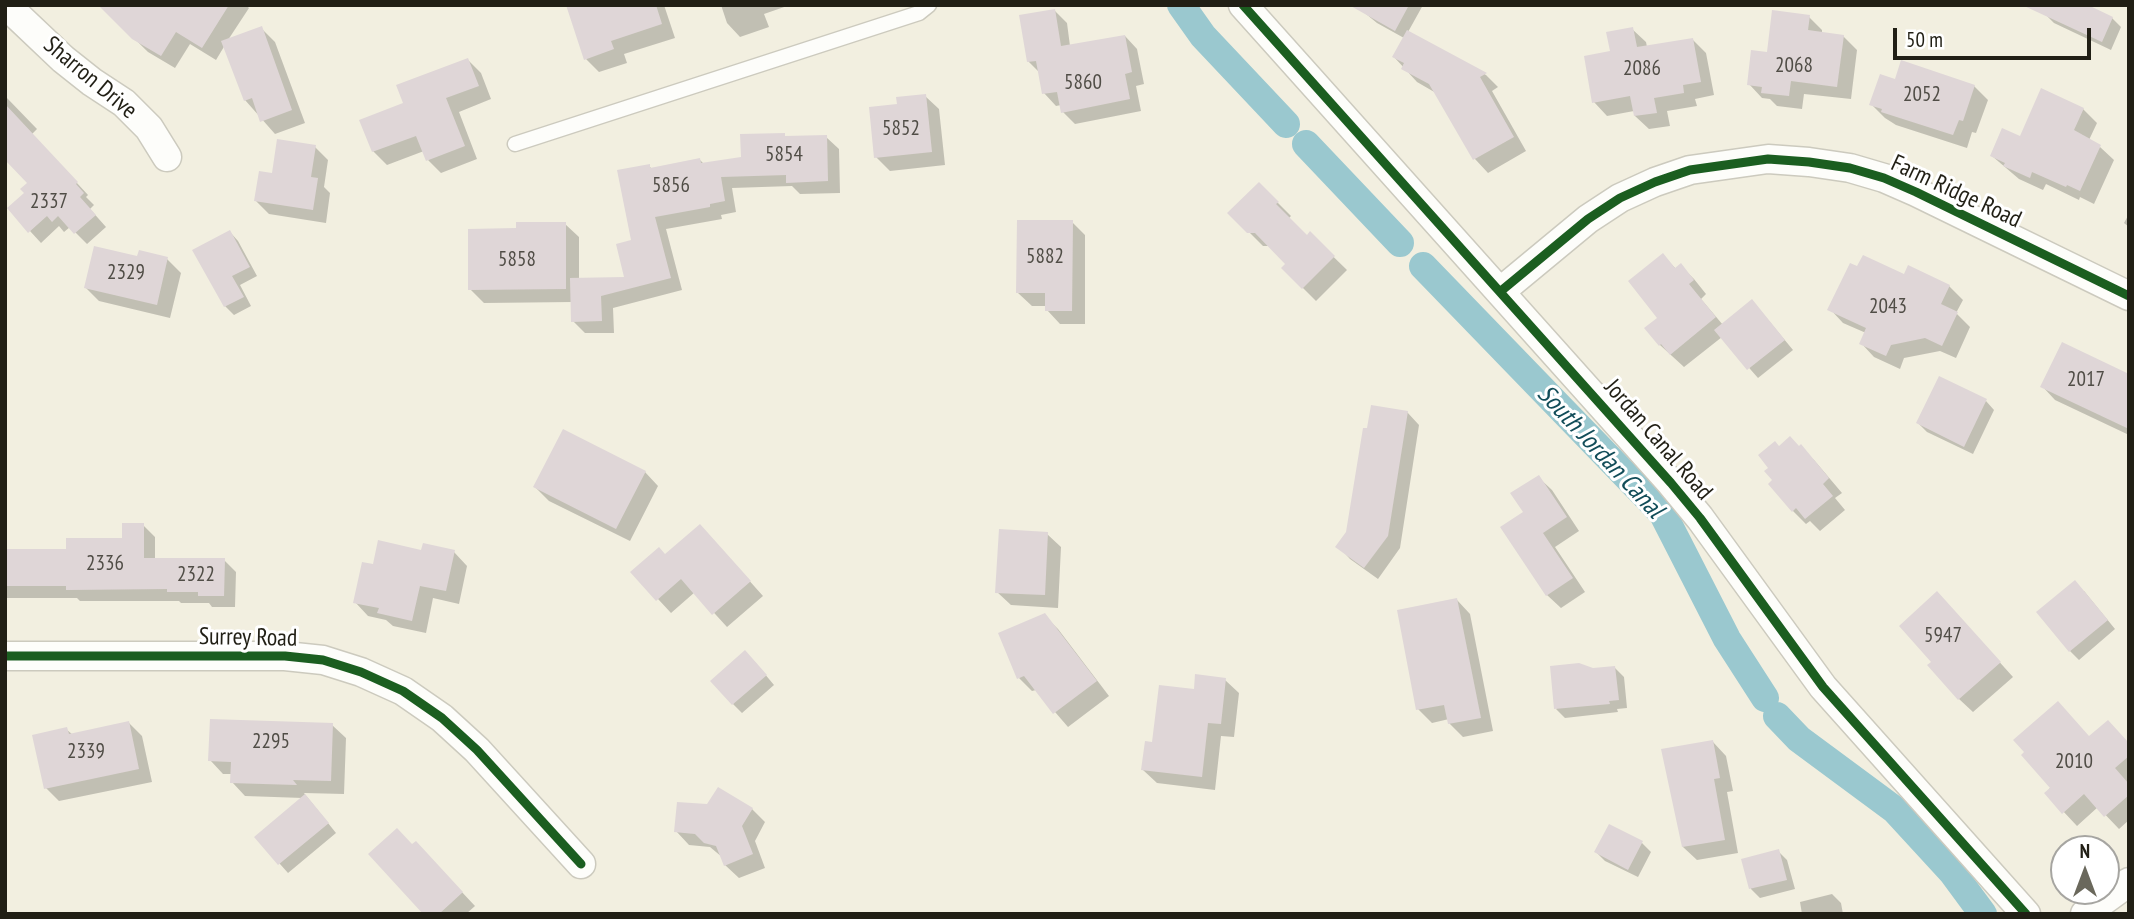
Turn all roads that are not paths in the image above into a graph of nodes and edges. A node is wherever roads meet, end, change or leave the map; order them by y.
1 (929, 5) edge
2 (1242, 5) edge
3 (7, 8) edge
4 (515, 144) dead end
5 (167, 157) dead end
6 (1501, 291) junction
7 (2129, 296) edge
8 (5, 656) edge
9 (582, 864) dead end
10 (2129, 882) edge
11 (2026, 914) edge
12 (2085, 914) edge

1 - 4 lane
2 - 6 street, Jordan Canal Road
3 - 5 street, Sharron Drive
6 - 7 street, Farm Ridge Road
6 - 11 street, Jordan Canal Road
8 - 9 street, Surrey Road
10 - 12 street

